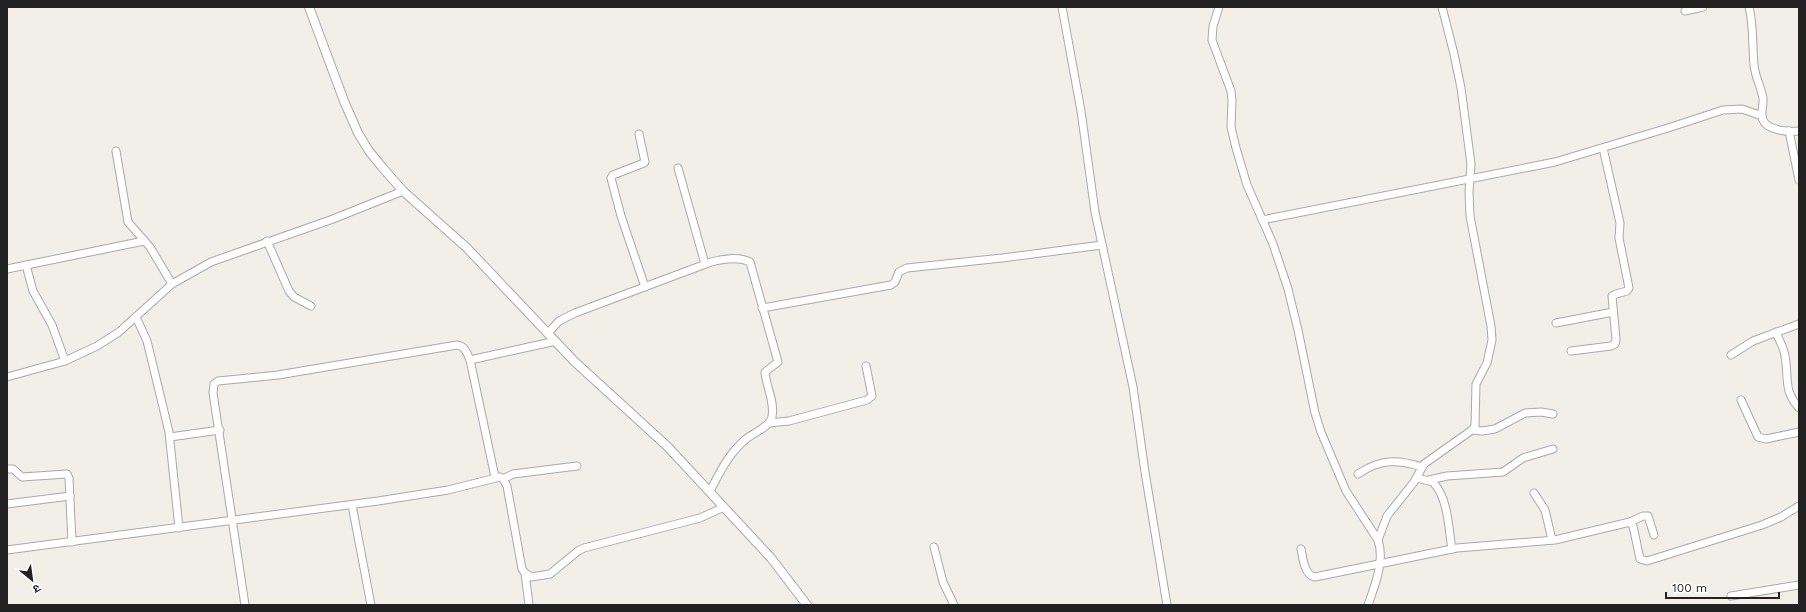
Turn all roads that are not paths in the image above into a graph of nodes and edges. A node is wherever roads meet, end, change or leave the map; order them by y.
1 (309, 7) edge
2 (1062, 7) edge
3 (1219, 7) edge
4 (1442, 7) edge
5 (1703, 7) edge
6 (1749, 7) edge
7 (1685, 11) dead end
8 (1762, 116) junction
9 (1789, 131) junction
10 (1799, 131) edge
11 (639, 134) dead end
12 (1603, 148) junction
13 (116, 150) dead end
14 (678, 168) dead end
15 (1470, 179) junction
16 (1799, 180) edge
17 (403, 191) junction
18 (1262, 220) junction
19 (144, 241) junction
20 (267, 241) junction
21 (1102, 245) junction
22 (705, 264) junction
23 (26, 265) junction
24 (7, 269) edge
25 (172, 284) junction
26 (645, 287) junction
27 (311, 306) dead end
28 (762, 308) junction
29 (1613, 312) junction
30 (136, 317) junction
31 (1556, 323) dead end
32 (1799, 324) edge
33 (1776, 332) junction
34 (548, 333) junction
35 (556, 341) junction
36 (1571, 351) dead end
37 (1731, 355) dead end
38 (470, 360) junction
39 (64, 361) junction
40 (866, 366) dead end
41 (7, 375) edge
42 (1741, 400) dead end
43 (1799, 408) edge
44 (1553, 414) dead end
45 (769, 422) junction
46 (220, 430) junction
47 (1472, 430) junction
48 (1799, 432) edge
49 (170, 437) junction
50 (1553, 449) dead end
51 (577, 466) dead end
52 (1422, 467) junction
53 (7, 469) edge
54 (1358, 474) dead end
55 (495, 477) junction
56 (1417, 478) junction
57 (503, 479) junction
58 (1429, 480) junction
59 (710, 491) junction
60 (1534, 493) dead end
61 (70, 496) junction
62 (7, 504) edge
63 (352, 505) junction
64 (1799, 506) edge
65 (724, 507) junction
66 (233, 521) junction
67 (1630, 522) junction
68 (179, 528) junction
69 (1654, 536) dead end
70 (1378, 540) junction
71 (1552, 540) junction
72 (72, 542) junction
73 (934, 547) dead end
74 (1301, 549) dead end
75 (1452, 549) junction
76 (7, 550) edge
77 (1380, 564) junction
78 (524, 573) junction
79 (1799, 585) edge
80 (1731, 596) dead end
81 (245, 605) edge
82 (371, 605) edge
83 (529, 605) edge
84 (807, 605) edge
85 (954, 605) edge
86 (1167, 605) edge
87 (1368, 605) edge

1 - 17 street
2 - 21 street
3 - 18 street
4 - 15 street
5 - 7 street
6 - 8 street
8 - 9 street
8 - 12 street
9 - 10 street
9 - 16 street
11 - 26 street
12 - 15 street
12 - 29 street
13 - 19 street
14 - 22 street
15 - 18 street
15 - 47 street
17 - 20 street
17 - 34 street
18 - 70 street
19 - 23 street
19 - 25 street
20 - 25 street
20 - 27 street
21 - 28 street
21 - 86 street
22 - 26 street
22 - 28 street
23 - 24 street
23 - 39 street
25 - 30 street
26 - 34 street
28 - 45 street
29 - 31 street
29 - 36 street
30 - 39 street
30 - 49 street
32 - 33 street
33 - 37 street
33 - 43 street
34 - 35 street
35 - 38 street
35 - 59 street
38 - 46 street
38 - 55 street
39 - 41 street
40 - 45 street
42 - 48 street
44 - 47 street
45 - 59 street
46 - 49 street
46 - 66 street
47 - 52 street
49 - 68 street
50 - 58 street
51 - 57 street
52 - 54 street
52 - 56 street
53 - 61 street
55 - 57 street
55 - 63 street
56 - 58 street
56 - 70 street
57 - 78 street
58 - 75 street
59 - 65 street
60 - 71 street
61 - 62 street
61 - 72 street
63 - 66 street
63 - 82 street
64 - 67 street
65 - 78 street
65 - 84 street
66 - 68 street
66 - 81 street
67 - 69 street
67 - 71 street
68 - 72 street
70 - 77 street
71 - 75 street
72 - 76 street
73 - 85 street
74 - 77 street
75 - 77 street
77 - 87 street
78 - 83 street
79 - 80 street

